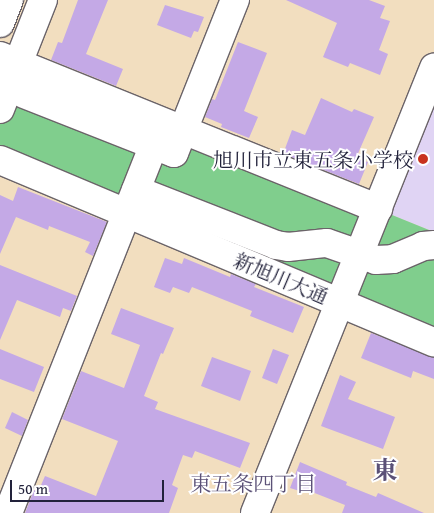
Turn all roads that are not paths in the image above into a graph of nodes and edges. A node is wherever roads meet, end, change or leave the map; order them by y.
1 (10, 0) edge
2 (43, 0) edge
3 (235, 0) edge
4 (0, 24) edge
5 (9, 60) edge
6 (434, 68) edge
7 (24, 94) dead end
8 (0, 109) edge
9 (183, 130) junction
10 (154, 145) junction
11 (0, 160) edge
12 (132, 201) junction
13 (378, 209) junction
14 (434, 246) edge
15 (359, 254) junction
16 (340, 303) junction
17 (434, 342) edge
18 (8, 513) edge
19 (255, 513) edge

1 - 4 street
2 - 5 street
3 - 9 street
5 - 8 street
5 - 9 street
6 - 13 street
7 - 10 street
9 - 10 street
9 - 13 street
10 - 12 street
11 - 12 street, 新旭川大通
12 - 15 street, 新旭川大通
12 - 16 street, 新旭川大通
12 - 18 street
13 - 15 street
14 - 15 street, 新旭川大通
15 - 16 street
16 - 17 street, 新旭川大通
16 - 19 street

